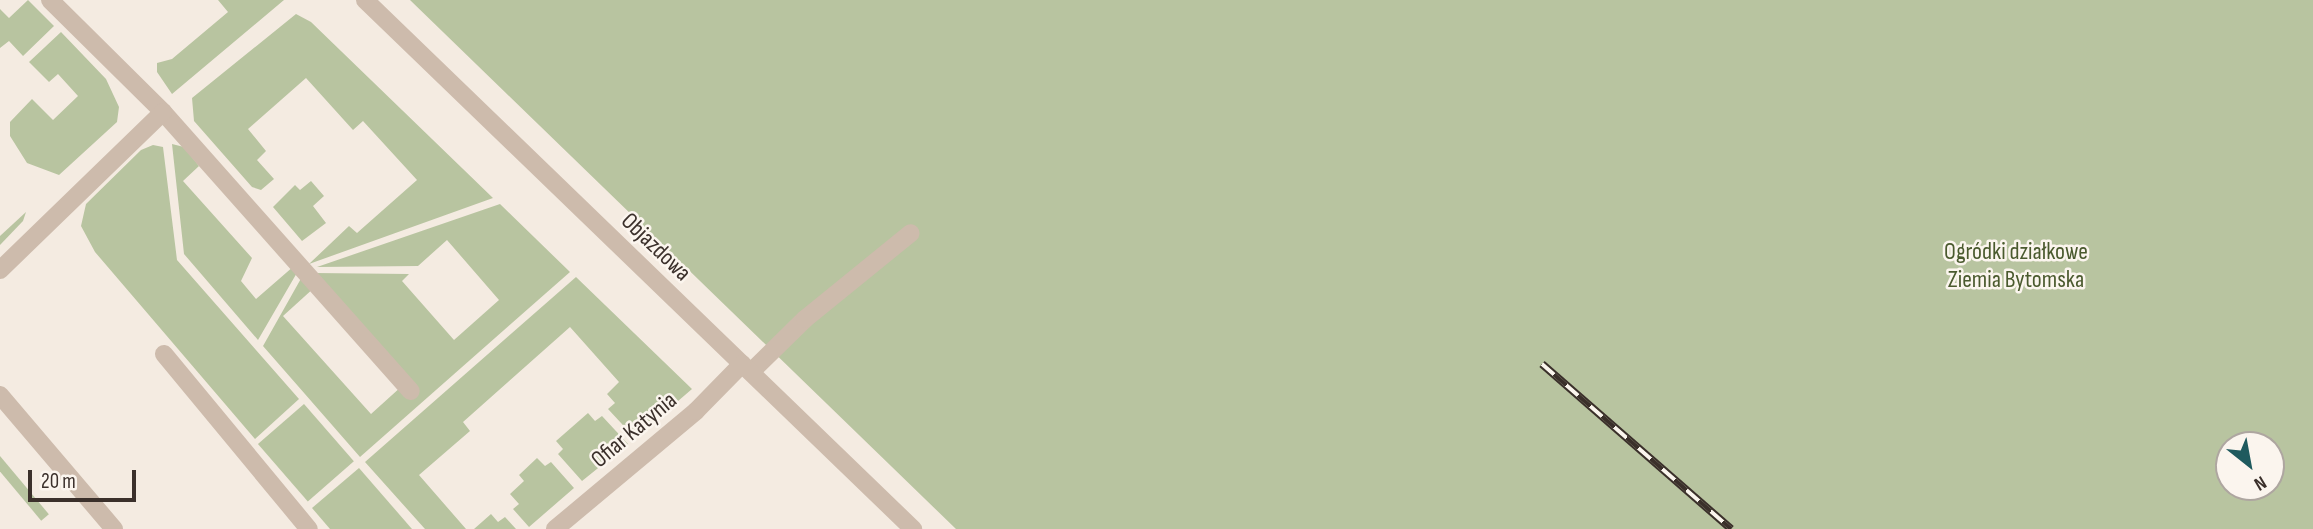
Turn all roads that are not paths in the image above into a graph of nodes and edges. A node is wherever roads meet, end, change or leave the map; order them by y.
1 (50, 0) edge
2 (365, 0) edge
3 (163, 112) junction
4 (911, 233) dead end
5 (0, 270) edge
6 (164, 354) dead end
7 (747, 368) junction
8 (411, 391) dead end
9 (0, 395) edge
10 (114, 529) edge
11 (309, 529) edge
12 (555, 529) edge
13 (913, 529) edge

1 - 3 street
2 - 7 street, Objazdowa
3 - 5 street
3 - 8 street
4 - 7 street, Ofiar Katynia
6 - 11 street
7 - 12 street, Ofiar Katynia
7 - 13 street, Objazdowa
9 - 10 street

